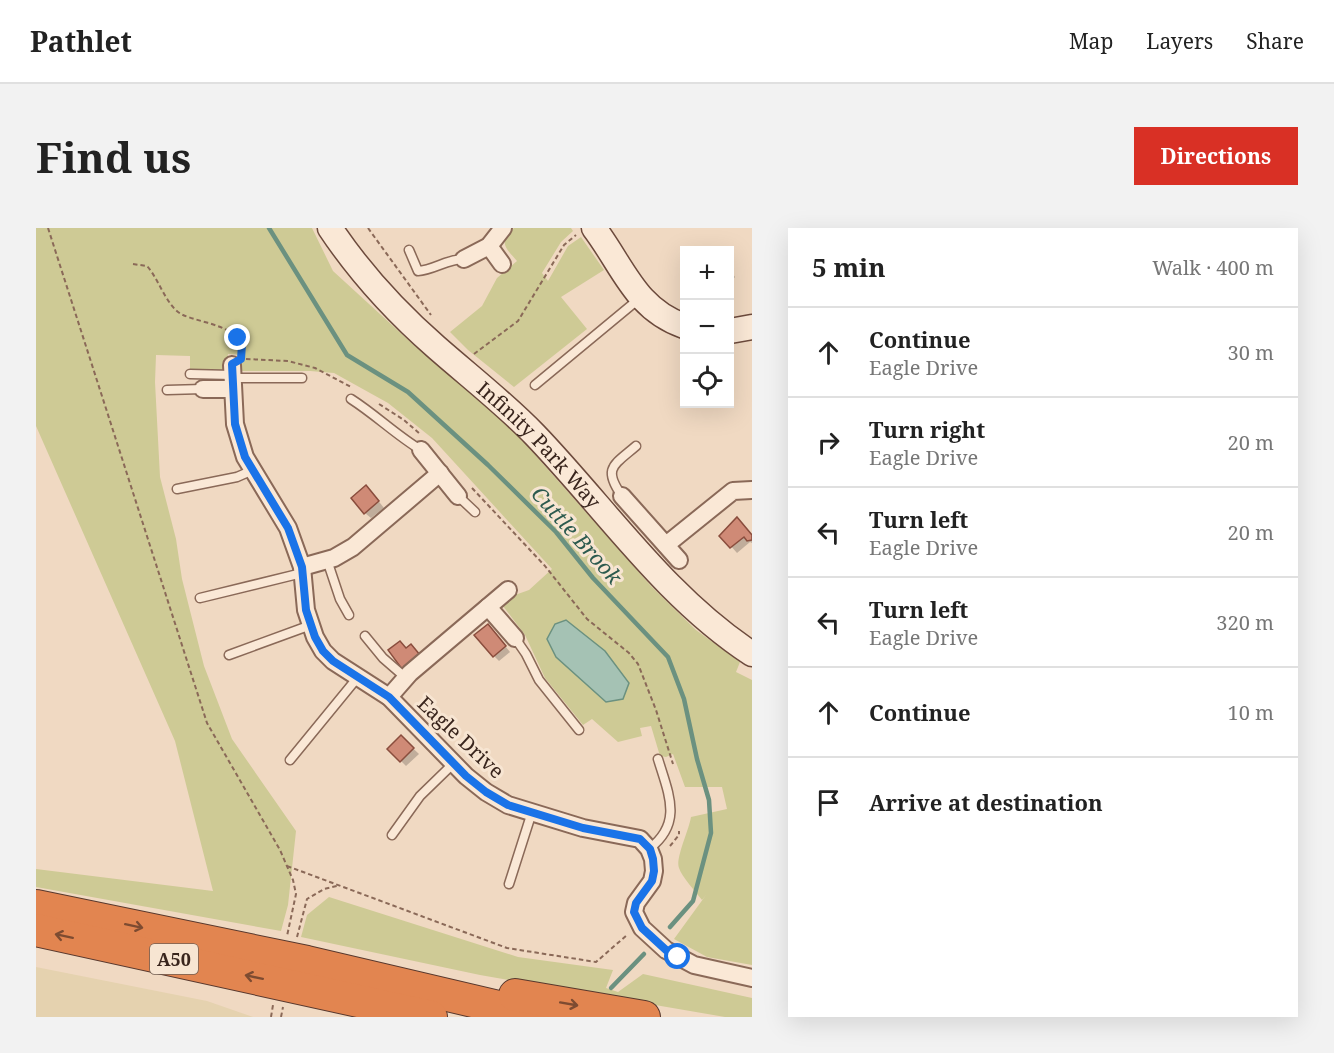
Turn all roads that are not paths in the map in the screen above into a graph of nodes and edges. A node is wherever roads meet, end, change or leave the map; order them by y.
1 (330, 228) edge
2 (503, 228) edge
3 (587, 229) edge
4 (489, 246) junction
5 (409, 250) dead end
6 (464, 259) joint
7 (502, 264) dead end
8 (640, 298) junction
9 (680, 324) edge
10 (190, 374) dead end
11 (232, 377) junction
12 (302, 378) dead end
13 (535, 385) dead end
14 (203, 389) joint
15 (167, 390) dead end
16 (351, 399) dead end
17 (421, 442) joint
18 (636, 446) dead end
19 (253, 470) junction
20 (440, 473) junction
21 (177, 489) dead end
22 (463, 489) joint
23 (752, 490) edge
24 (622, 496) joint
25 (475, 512) dead end
26 (666, 544) junction
27 (327, 560) junction
28 (679, 560) dead end
29 (302, 570) junction
30 (508, 590) dead end
31 (200, 598) dead end
32 (488, 607) junction
33 (349, 615) dead end
34 (311, 625) junction
35 (365, 636) dead end
36 (515, 638) joint
37 (752, 654) edge
38 (229, 655) dead end
39 (358, 677) junction
40 (405, 678) junction
41 (389, 697) junction
42 (579, 730) dead end
43 (658, 759) dead end
44 (290, 760) dead end
45 (454, 763) junction
46 (532, 812) junction
47 (392, 835) dead end
48 (651, 854) junction
49 (509, 884) dead end
50 (36, 906) edge
51 (36, 930) edge
52 (345, 970) junction
53 (752, 978) edge
54 (312, 989) junction
55 (392, 1017) edge
56 (431, 1017) edge
57 (541, 1017) edge
58 (644, 1017) edge

1 - 37 street, Infinity Park Way
2 - 4 street
3 - 8 street
4 - 6 street
4 - 7 street
5 - 6 lane
8 - 9 street
8 - 13 lane
10 - 11 lane
11 - 12 lane
11 - 14 street
11 - 19 street, Eagle Drive
14 - 15 lane
16 - 17 lane
17 - 20 street
18 - 24 lane
19 - 21 lane
19 - 29 street, Eagle Drive
20 - 22 street
20 - 27 street
22 - 25 lane
23 - 26 street
24 - 26 street
26 - 28 street
27 - 29 street
27 - 33 lane
29 - 31 lane
29 - 34 street, Eagle Drive
30 - 32 street
32 - 36 street
32 - 40 street
34 - 38 lane
34 - 39 street, Eagle Drive
35 - 40 lane
36 - 42 lane
39 - 41 street, Eagle Drive
39 - 44 lane
40 - 41 street
41 - 45 street, Eagle Drive
43 - 48 lane
45 - 46 street, Eagle Drive
45 - 47 lane
46 - 48 street, Eagle Drive
46 - 49 lane
48 - 53 street
50 -> 52 highway, A50
54 -> 51 highway, A50
52 - 57 highway, A50
52 -> 58 highway
54 - 55 highway
54 - 56 highway, A50

